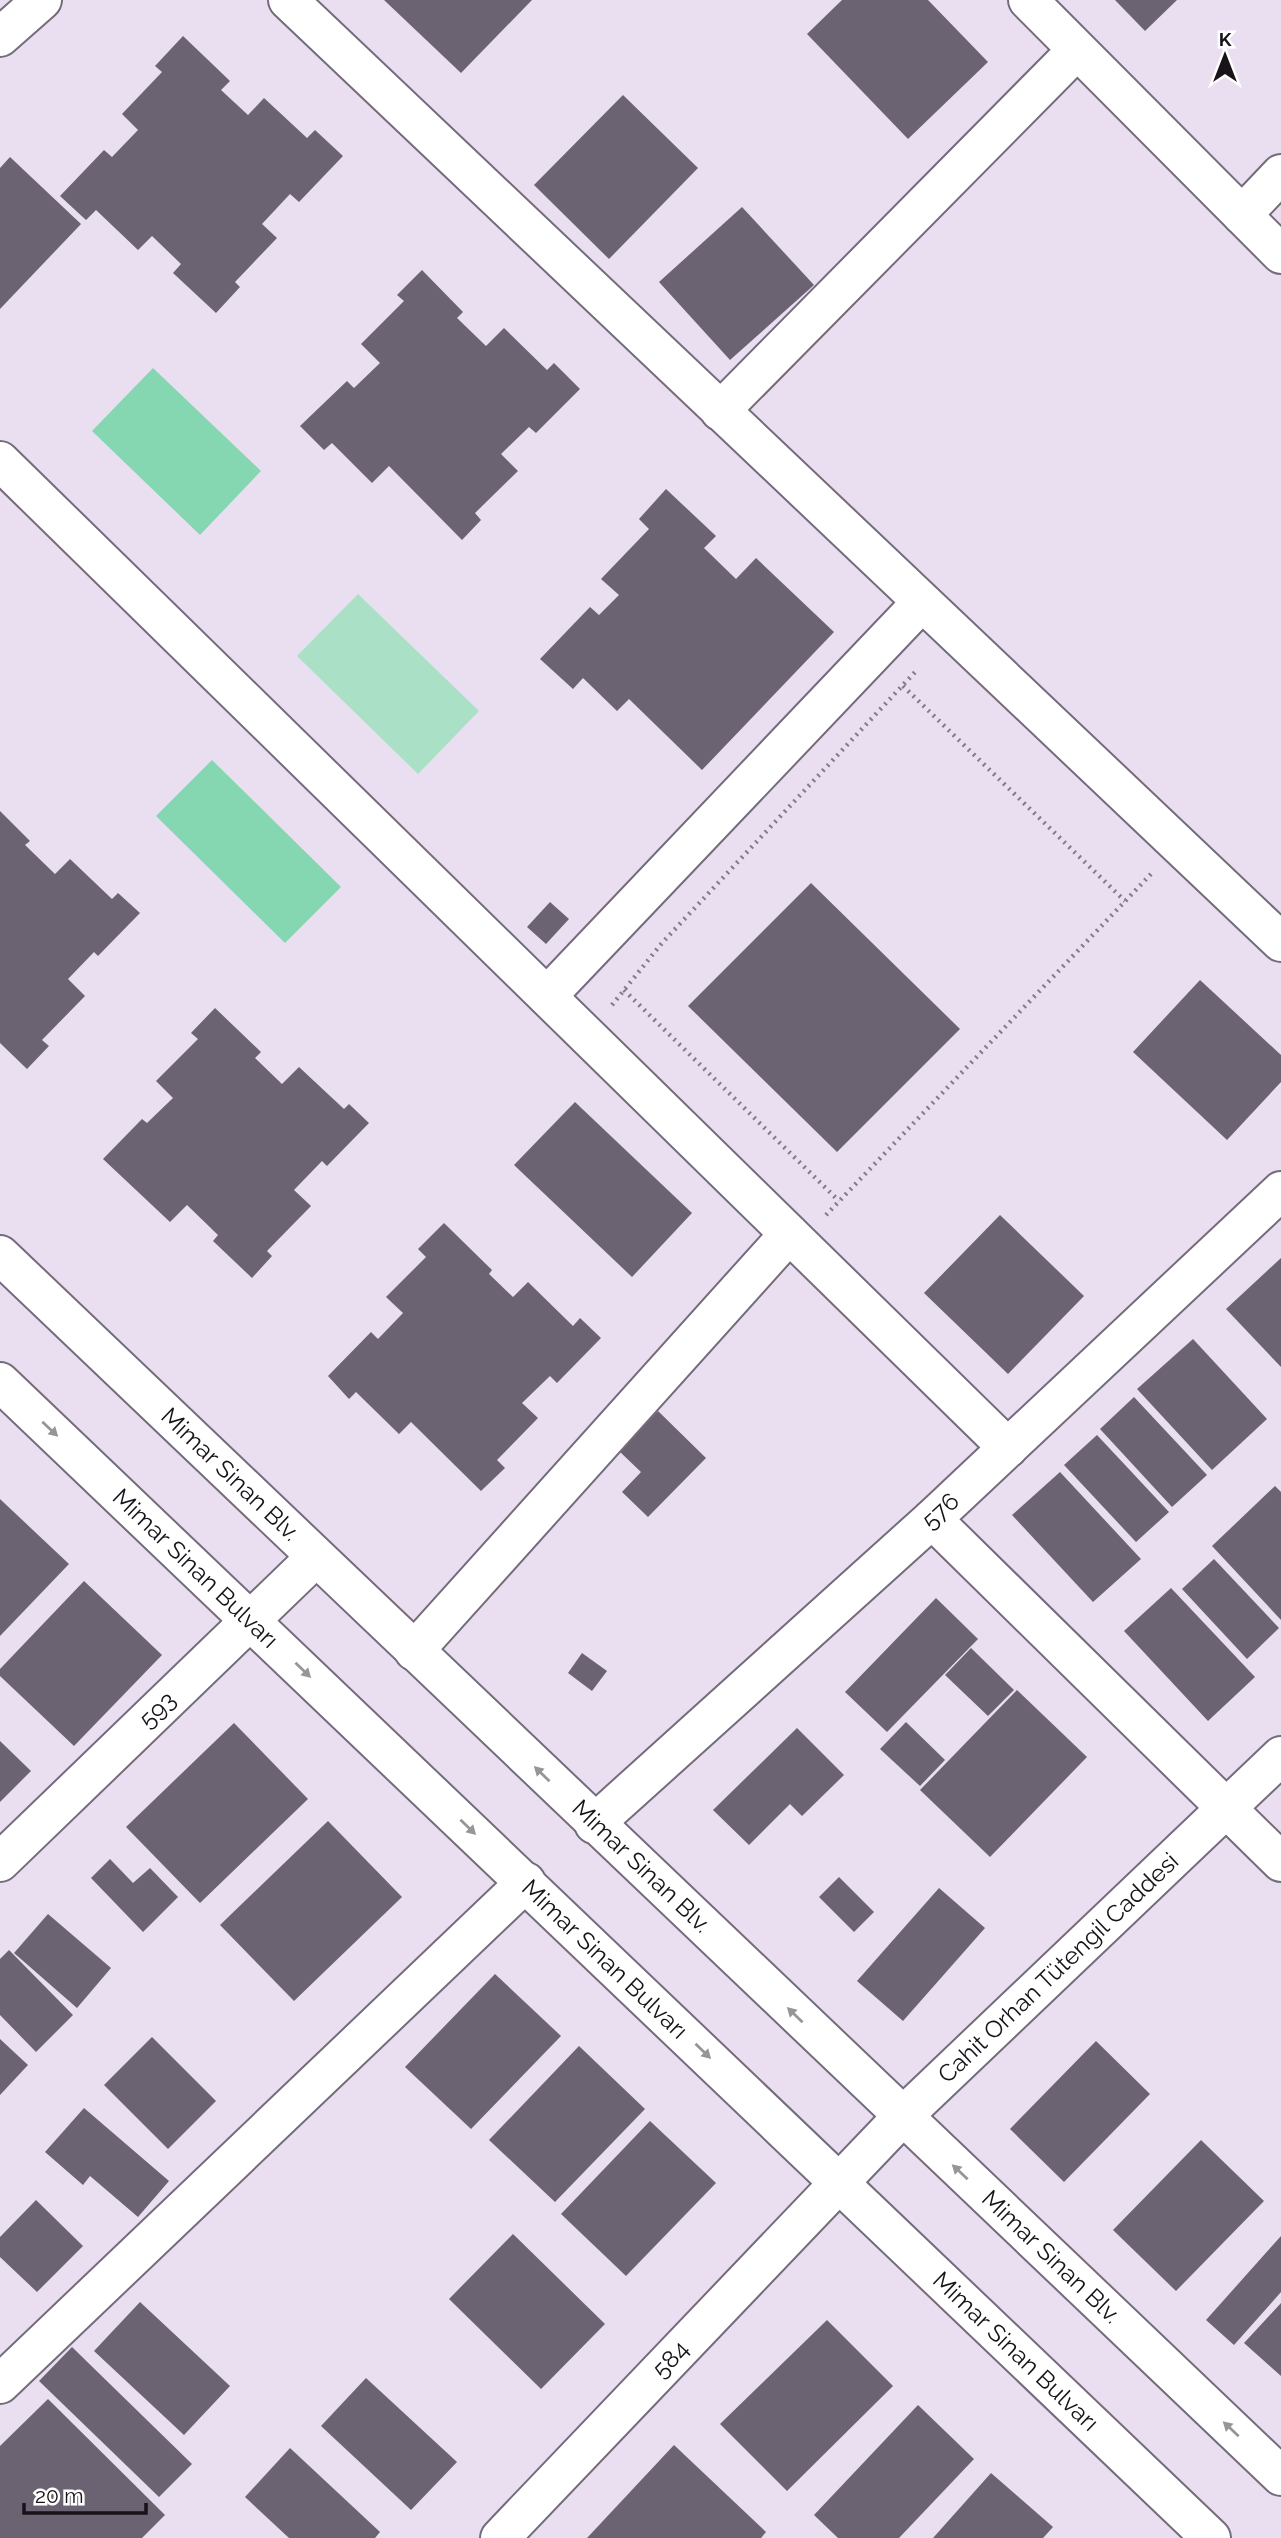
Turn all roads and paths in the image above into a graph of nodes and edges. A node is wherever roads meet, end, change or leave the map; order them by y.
1 (42, 0) edge
2 (288, 0) edge
3 (1028, 0) edge
4 (0, 37) edge
5 (1077, 50) junction
6 (1281, 174) edge
7 (1242, 215) junction
8 (1281, 254) edge
9 (720, 411) junction
10 (0, 461) edge
11 (921, 603) junction
12 (951, 632) junction
13 (903, 686) junction
14 (1178, 845) junction
15 (1125, 901) junction
16 (1281, 942) edge
17 (624, 990) junction
18 (547, 996) junction
19 (587, 1035) junction
20 (1281, 1191) edge
21 (839, 1201) junction
22 (794, 1238) junction
23 (0, 1255) edge
24 (0, 1381) edge
25 (1007, 1448) junction
26 (932, 1519) junction
27 (316, 1557) junction
28 (251, 1619) junction
29 (414, 1651) junction
30 (1281, 1756) edge
31 (1226, 1810) junction
32 (594, 1824) junction
33 (0, 1862) edge
34 (1281, 1862) edge
35 (526, 1882) junction
36 (902, 2117) junction
37 (841, 2183) junction
38 (0, 2384) edge
39 (1281, 2476) edge
40 (500, 2538) edge
41 (1211, 2538) edge

1 - 4 street
2 - 9 street
3 - 5 street
5 - 7 street
5 - 9 street
6 - 7 street
7 - 8 street
9 - 11 street
10 - 18 street
11 - 12 street
11 - 18 street
12 - 13 path
12 - 14 street
13 - 15 path
13 - 17 path
14 - 15 path
14 - 16 street
15 - 21 path
17 - 19 path
17 - 21 path
18 - 19 street
19 - 22 street
20 - 25 street, 576
21 - 22 path
22 - 25 street
22 - 29 street
23 - 27 street, Mimar Sinan Blv.
24 -> 28 street, Mimar Sinan Bulvarı
25 - 26 street, 576
26 - 31 street
26 - 32 street, 576
27 - 28 street, 593
27 - 29 street, Mimar Sinan Blv.
28 - 33 street, 593
28 -> 35 street, Mimar Sinan Bulvarı
32 -> 29 street, Mimar Sinan Blv.
30 - 31 street, Cahit Orhan Tütengil Caddesi
31 - 34 street
31 - 36 street, Cahit Orhan Tütengil Caddesi
36 -> 32 street, Mimar Sinan Blv.
35 -> 37 street, Mimar Sinan Bulvarı
35 - 38 street
36 - 37 street, Cahit Orhan Tütengil Caddesi
39 -> 36 street, Mimar Sinan Blv.
37 - 40 street, 584
37 - 41 street, Mimar Sinan Bulvarı

